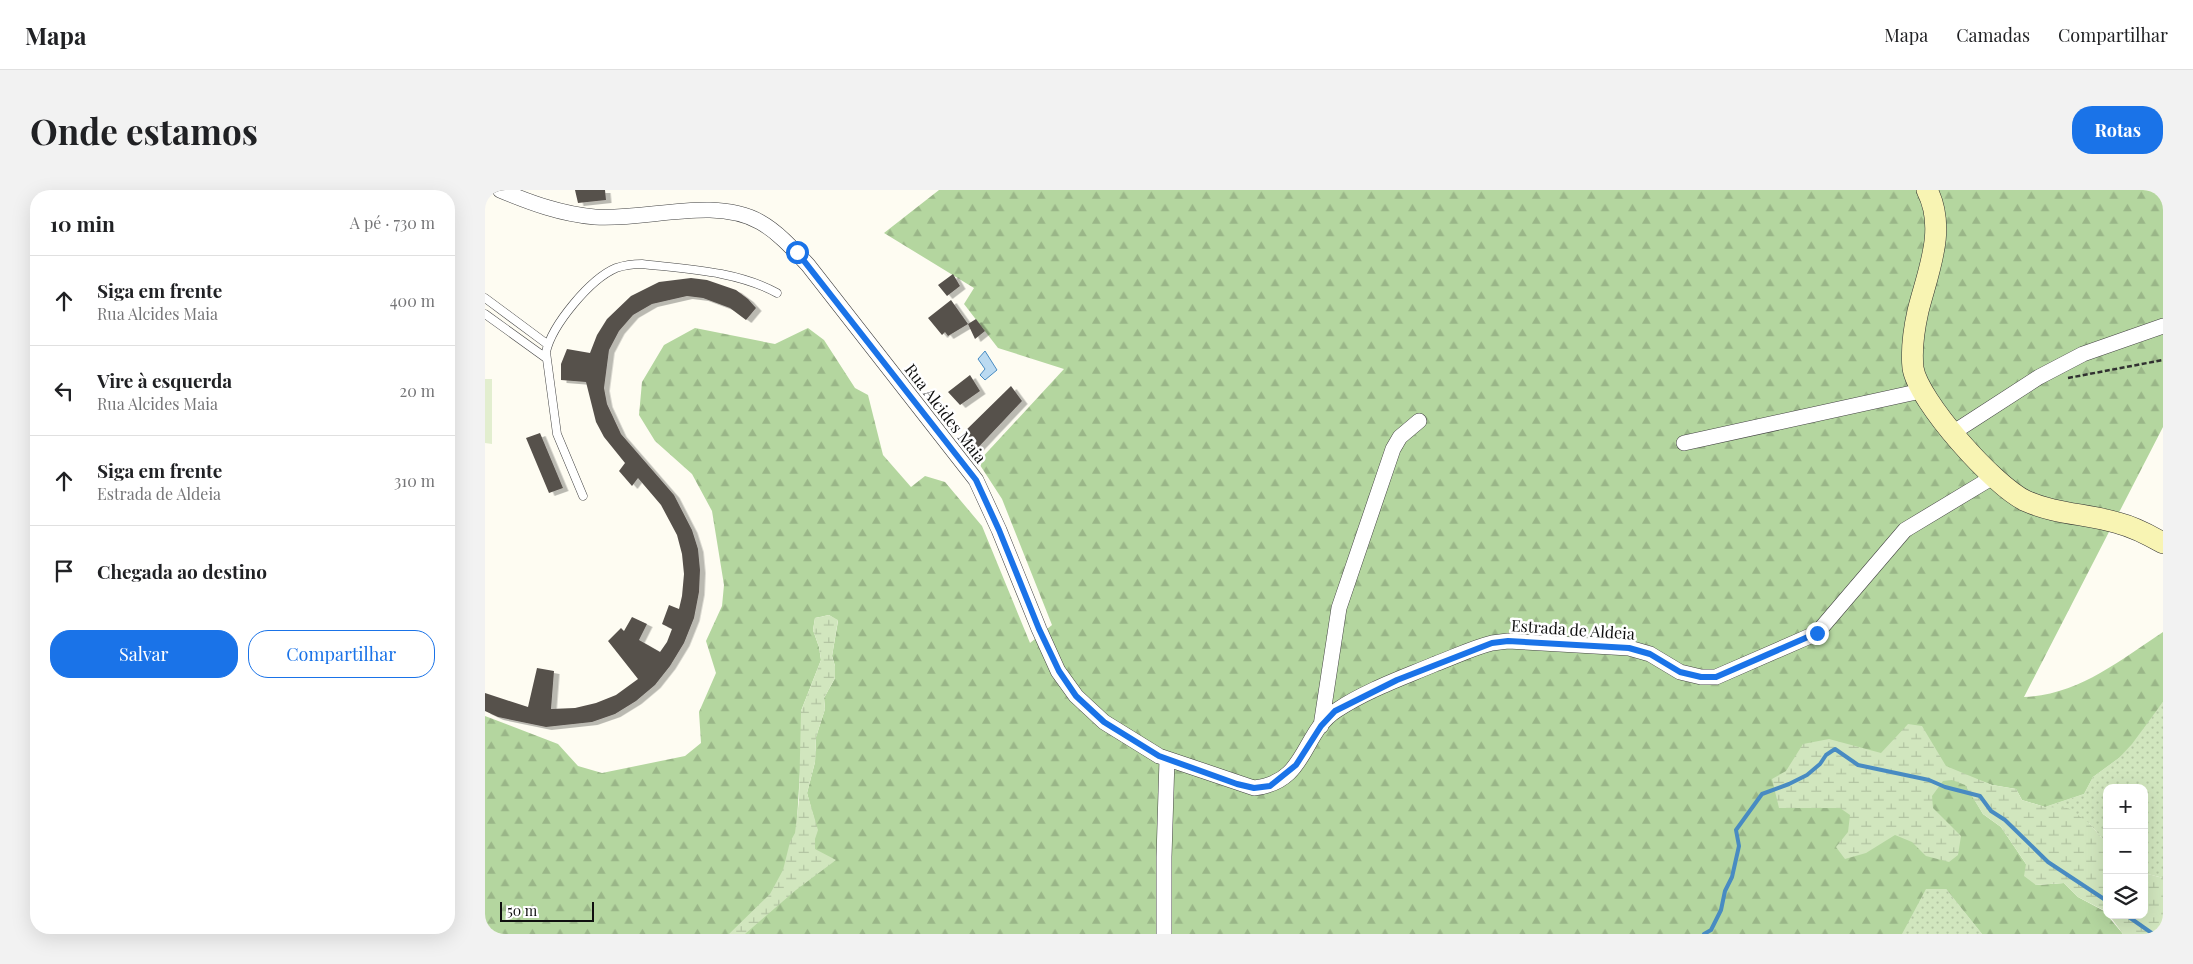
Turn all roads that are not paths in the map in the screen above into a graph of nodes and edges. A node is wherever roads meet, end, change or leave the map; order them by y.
1 (500, 190) edge
2 (1927, 190) edge
3 (777, 293) dead end
4 (485, 298) edge
5 (485, 314) edge
6 (2163, 326) edge
7 (547, 344) junction
8 (546, 358) junction
9 (1921, 391) junction
10 (1419, 421) dead end
11 (1954, 432) junction
12 (1684, 443) dead end
13 (1993, 477) junction
14 (583, 496) dead end
15 (2163, 543) edge
16 (1321, 726) junction
17 (1167, 759) junction
18 (1296, 765) joint
19 (1164, 934) edge

1 - 17 street, Rua Alcides Maia
2 - 9 main road
3 - 7 lane
4 - 7 lane
5 - 8 lane
6 - 11 street
7 - 8 lane
8 - 14 lane
9 - 11 main road
9 - 12 street
10 - 16 street
11 - 13 main road
13 - 15 main road
13 - 16 street, Estrada de Aldeia
16 - 18 street, Estrada de Aldeia
17 - 18 street, Rua Alcides Maia
17 - 19 street

